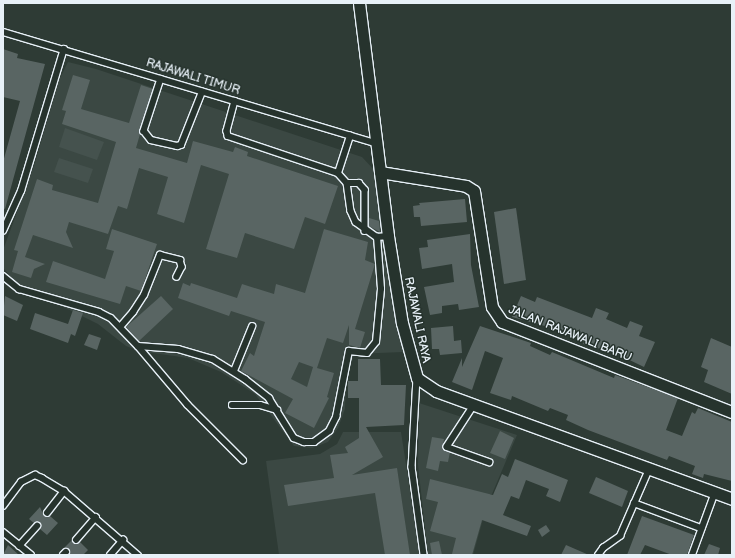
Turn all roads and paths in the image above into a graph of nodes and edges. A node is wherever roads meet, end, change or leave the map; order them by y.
1 (359, 3) edge
2 (3, 32) edge
3 (64, 49) junction
4 (160, 79) junction
5 (202, 92) junction
6 (235, 102) junction
7 (350, 136) junction
8 (376, 143) junction
9 (380, 172) junction
10 (338, 173) junction
11 (347, 183) junction
12 (3, 231) edge
13 (365, 231) junction
14 (382, 236) junction
15 (3, 276) edge
16 (177, 278) dead end
17 (120, 327) junction
18 (252, 327) dead end
19 (138, 346) junction
20 (234, 371) junction
21 (417, 378) junction
22 (475, 404) junction
23 (232, 405) dead end
24 (278, 410) junction
25 (732, 412) edge
26 (243, 460) dead end
27 (489, 462) dead end
28 (650, 467) junction
29 (64, 491) junction
30 (715, 492) junction
31 (732, 499) edge
32 (634, 503) junction
33 (3, 506) edge
34 (47, 513) dead end
35 (96, 517) junction
36 (37, 526) dead end
37 (701, 528) junction
38 (3, 532) edge
39 (76, 540) dead end
40 (123, 540) junction
41 (19, 546) junction
42 (31, 555) edge
43 (110, 555) edge
44 (138, 555) edge
45 (424, 555) edge
46 (598, 555) edge
47 (692, 555) edge

1 - 8 street, RAJAWALI RAYA
2 - 3 lane, RAJAWALI TIMUR
3 - 4 lane, RAJAWALI TIMUR
3 - 12 lane
4 - 5 lane, RAJAWALI TIMUR
4 - 5 lane
5 - 6 lane, RAJAWALI TIMUR
6 - 7 lane, RAJAWALI TIMUR
6 - 10 lane
7 - 8 lane, RAJAWALI TIMUR
7 - 10 lane
8 - 9 street, RAJAWALI RAYA
9 - 14 street, RAJAWALI RAYA
9 - 25 street, JALAN RAJAWALI BARU
10 - 11 lane
11 - 13 lane
11 - 13 lane
13 - 14 lane
14 - 21 street, RAJAWALI RAYA
14 - 24 lane
15 - 17 lane
16 - 17 lane
17 - 19 lane
18 - 20 lane
19 - 20 lane
19 - 26 lane
20 - 24 lane
21 - 22 street, RAJAWALI RAYA
21 - 45 lane
22 - 27 lane
22 - 28 street, RAJAWALI RAYA
23 - 24 lane
28 - 30 street, RAJAWALI RAYA
28 - 32 lane
29 - 33 lane
29 - 34 lane
29 - 35 lane
30 - 31 street, RAJAWALI RAYA
30 - 37 lane
32 - 37 lane
32 - 46 lane
35 - 39 lane
35 - 40 lane
36 - 41 lane
37 - 47 lane
38 - 41 lane
40 - 43 lane
40 - 44 lane
41 - 42 lane

